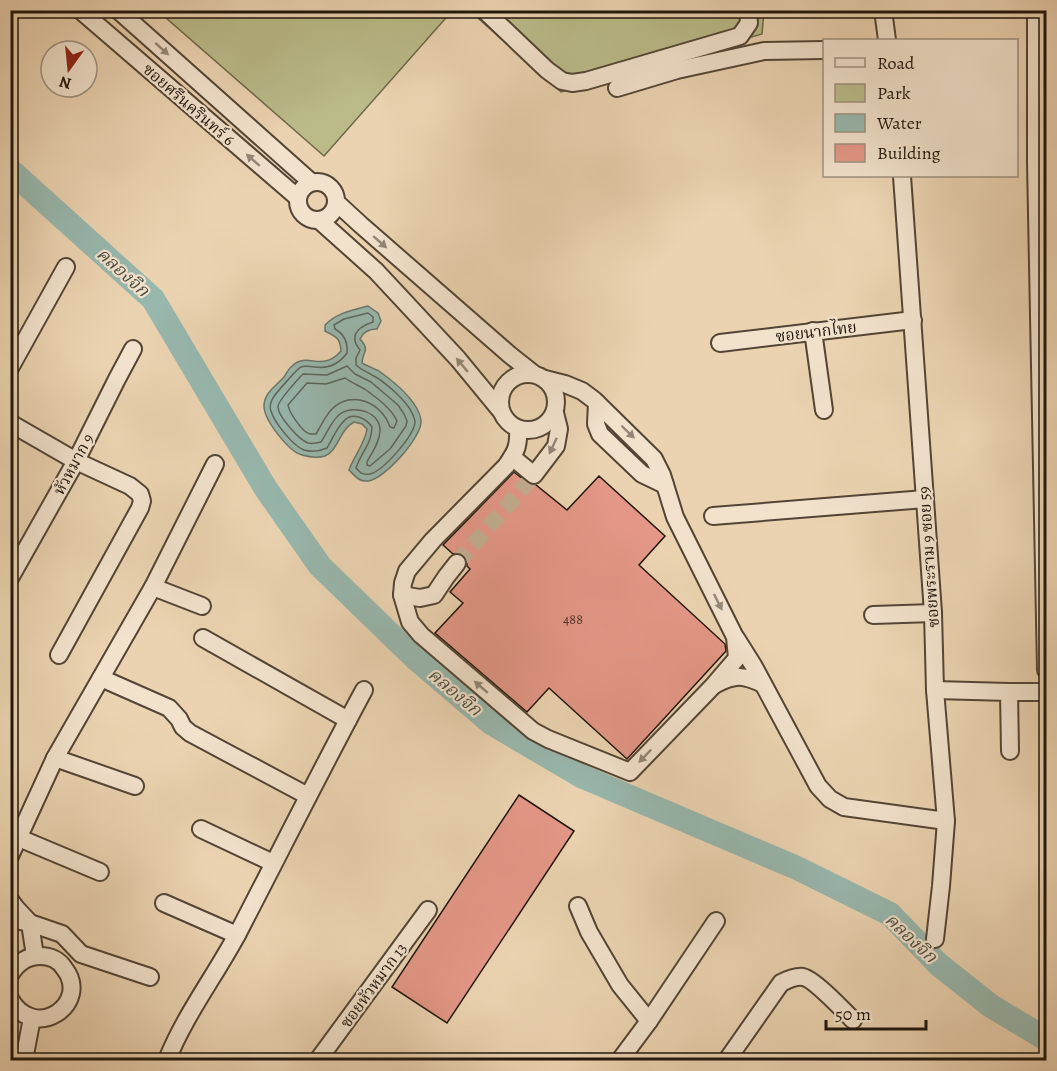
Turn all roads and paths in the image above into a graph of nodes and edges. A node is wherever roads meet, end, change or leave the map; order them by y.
1 (80, 10) edge
2 (118, 10) edge
3 (484, 10) edge
4 (748, 10) edge
5 (883, 10) edge
6 (1036, 10) edge
7 (887, 39) edge
8 (823, 50) edge
9 (617, 88) dead end
10 (902, 177) edge
11 (311, 182) junction
12 (298, 198) junction
13 (336, 202) junction
14 (319, 220) junction
15 (66, 267) dead end
16 (913, 320) junction
17 (813, 331) junction
18 (720, 343) dead end
19 (134, 349) dead end
20 (10, 369) edge
21 (540, 376) junction
22 (500, 410) junction
23 (824, 410) dead end
24 (555, 413) junction
25 (10, 423) edge
26 (518, 429) junction
27 (512, 457) junction
28 (76, 461) junction
29 (215, 464) dead end
30 (925, 499) junction
31 (713, 516) dead end
32 (458, 563) tunnel mouth
33 (10, 578) edge
34 (153, 587) junction
35 (402, 595) junction
36 (202, 606) dead end
37 (933, 613) junction
38 (873, 615) dead end
39 (735, 637) junction
40 (203, 638) dead end
41 (59, 655) dead end
42 (1047, 670) edge
43 (101, 678) junction
44 (763, 684) junction
45 (713, 686) junction
46 (364, 690) dead end
47 (935, 690) junction
48 (1009, 692) junction
49 (1047, 692) edge
50 (348, 720) junction
51 (1010, 751) dead end
52 (55, 758) junction
53 (135, 786) dead end
54 (308, 796) junction
55 (946, 821) junction
56 (201, 829) dead end
57 (19, 838) junction
58 (10, 856) edge
59 (273, 863) junction
60 (100, 872) dead end
61 (10, 900) edge
62 (164, 903) dead end
63 (578, 906) dead end
64 (428, 910) dead end
65 (10, 919) edge
66 (716, 921) dead end
67 (30, 923) junction
68 (237, 935) junction
69 (935, 939) dead end
70 (35, 956) junction
71 (10, 975) edge
72 (150, 977) dead end
73 (10, 999) edge
74 (32, 1018) junction
75 (853, 1020) dead end
76 (649, 1021) junction
77 (24, 1060) edge
78 (167, 1060) edge
79 (318, 1060) edge
80 (620, 1060) edge
81 (727, 1060) edge

12 -> 1 street, ซอยศรีนครินทร์ 6
2 -> 11 street, ซอยศรีนครินทร์ 6
3 - 4 street
5 - 7 street
6 - 42 street
8 - 9 street
10 - 16 street, ซอยพระราม 9 ซอย 59
11 - 12 street
11 - 13 street, ซอยศรีนครินทร์ 6
12 - 14 street, ซอยศรีนครินทร์ 6
13 - 14 street
13 -> 21 street
22 -> 14 street
15 - 20 street
16 - 17 street, ซอยนากไทย
16 - 30 street, ซอยพระราม 9 ซอย 59
17 - 18 street, ซอยนากไทย
17 - 23 street
19 - 28 street, หัวหมาก 9
21 - 22 street
21 - 24 street
21 -> 39 street
22 - 26 street
24 - 26 street
24 -> 27 street
25 - 28 street
26 - 27 street
27 - 35 street
28 - 33 street, หัวหมาก 9
28 - 41 street
29 - 34 street
30 - 31 street
30 - 37 street, ซอยพระราม 9 ซอย 59
32 - 35 street
34 - 36 street
34 - 43 street
45 -> 35 street
37 - 38 street
37 - 47 street, ซอยพระราม 9 ซอย 59
39 - 44 street
39 - 45 street
40 - 50 street
43 - 52 street
43 - 54 street
44 - 45 street
44 - 55 street
46 - 50 street
47 - 48 street
47 - 55 street, ซอยพระราม 9 ซอย 59
48 - 49 street
48 - 51 street
50 - 54 street
52 - 53 street
52 - 57 street
54 - 59 street
55 - 69 street, ซอยพระราม 9 ซอย 59
56 - 59 street
57 - 58 street
57 - 60 street
59 - 68 street
61 - 67 street
62 - 68 street
63 - 76 street
64 - 79 street, ซอยหัวหมาก 13
65 - 67 street
66 - 76 street
67 - 70 street
67 - 72 street
68 - 78 street
70 - 71 street
70 - 74 street
73 - 74 street
74 - 77 street
75 - 81 street
76 - 80 street

